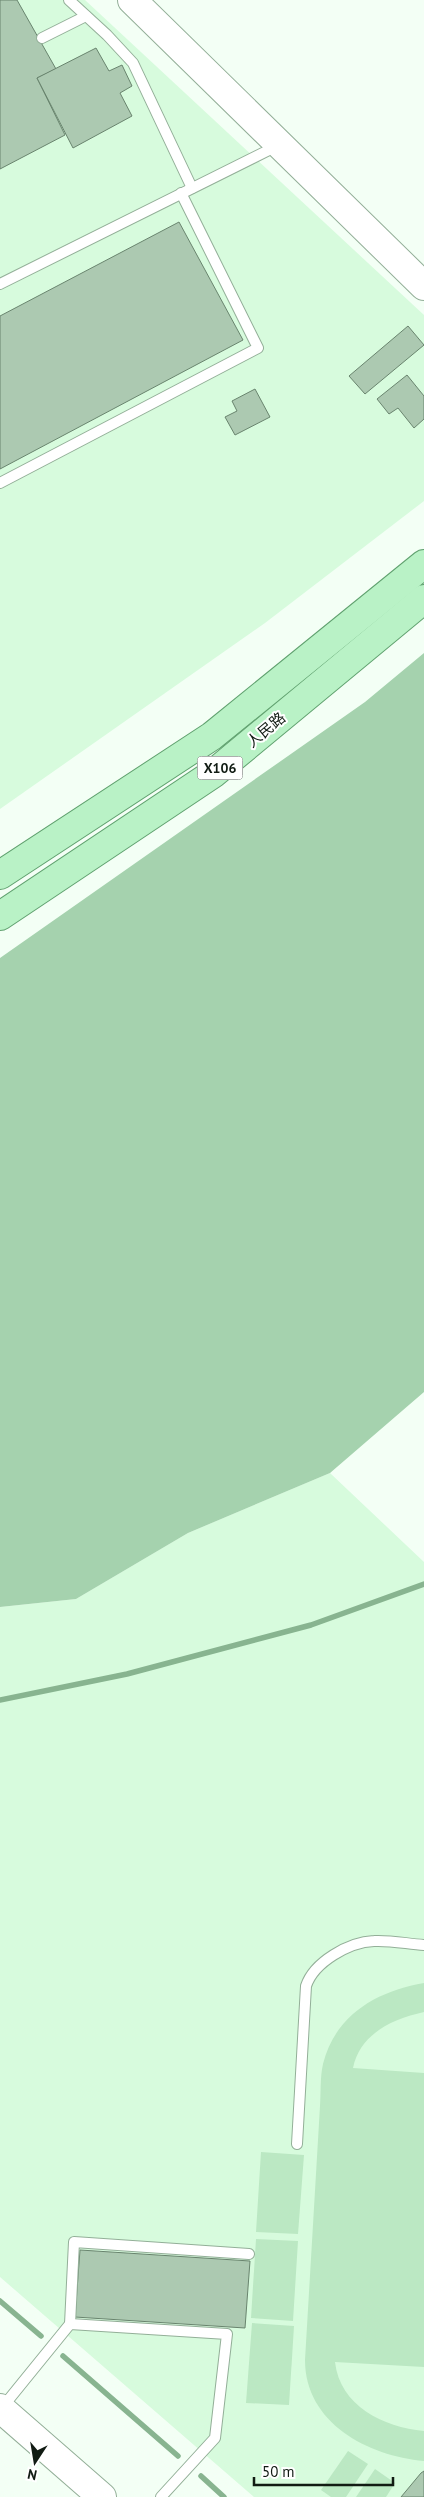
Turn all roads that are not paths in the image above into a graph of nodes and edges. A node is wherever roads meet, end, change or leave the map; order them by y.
1 (69, 0) edge
2 (132, 0) edge
3 (86, 16) junction
4 (42, 38) dead end
5 (280, 144) junction
6 (192, 188) junction
7 (181, 193) junction
8 (0, 284) edge
9 (424, 286) edge
10 (0, 483) edge
11 (424, 564) edge
12 (424, 599) edge
13 (0, 875) edge
14 (0, 916) edge
15 (424, 1946) edge
16 (297, 2144) dead end
17 (249, 2254) dead end
18 (70, 2324) junction
19 (1, 2408) edge
20 (102, 2497) edge
21 (161, 2497) edge

1 - 3 lane
2 - 5 street
3 - 4 lane
3 - 6 lane
5 - 6 lane
5 - 9 street
6 - 7 lane
7 - 8 lane
7 - 10 lane
11 - 13 main road, 人民路 / X106
12 - 14 main road, 人民路 / X106
15 - 16 lane
17 - 18 lane
18 - 19 lane
18 - 21 lane
19 - 20 street

